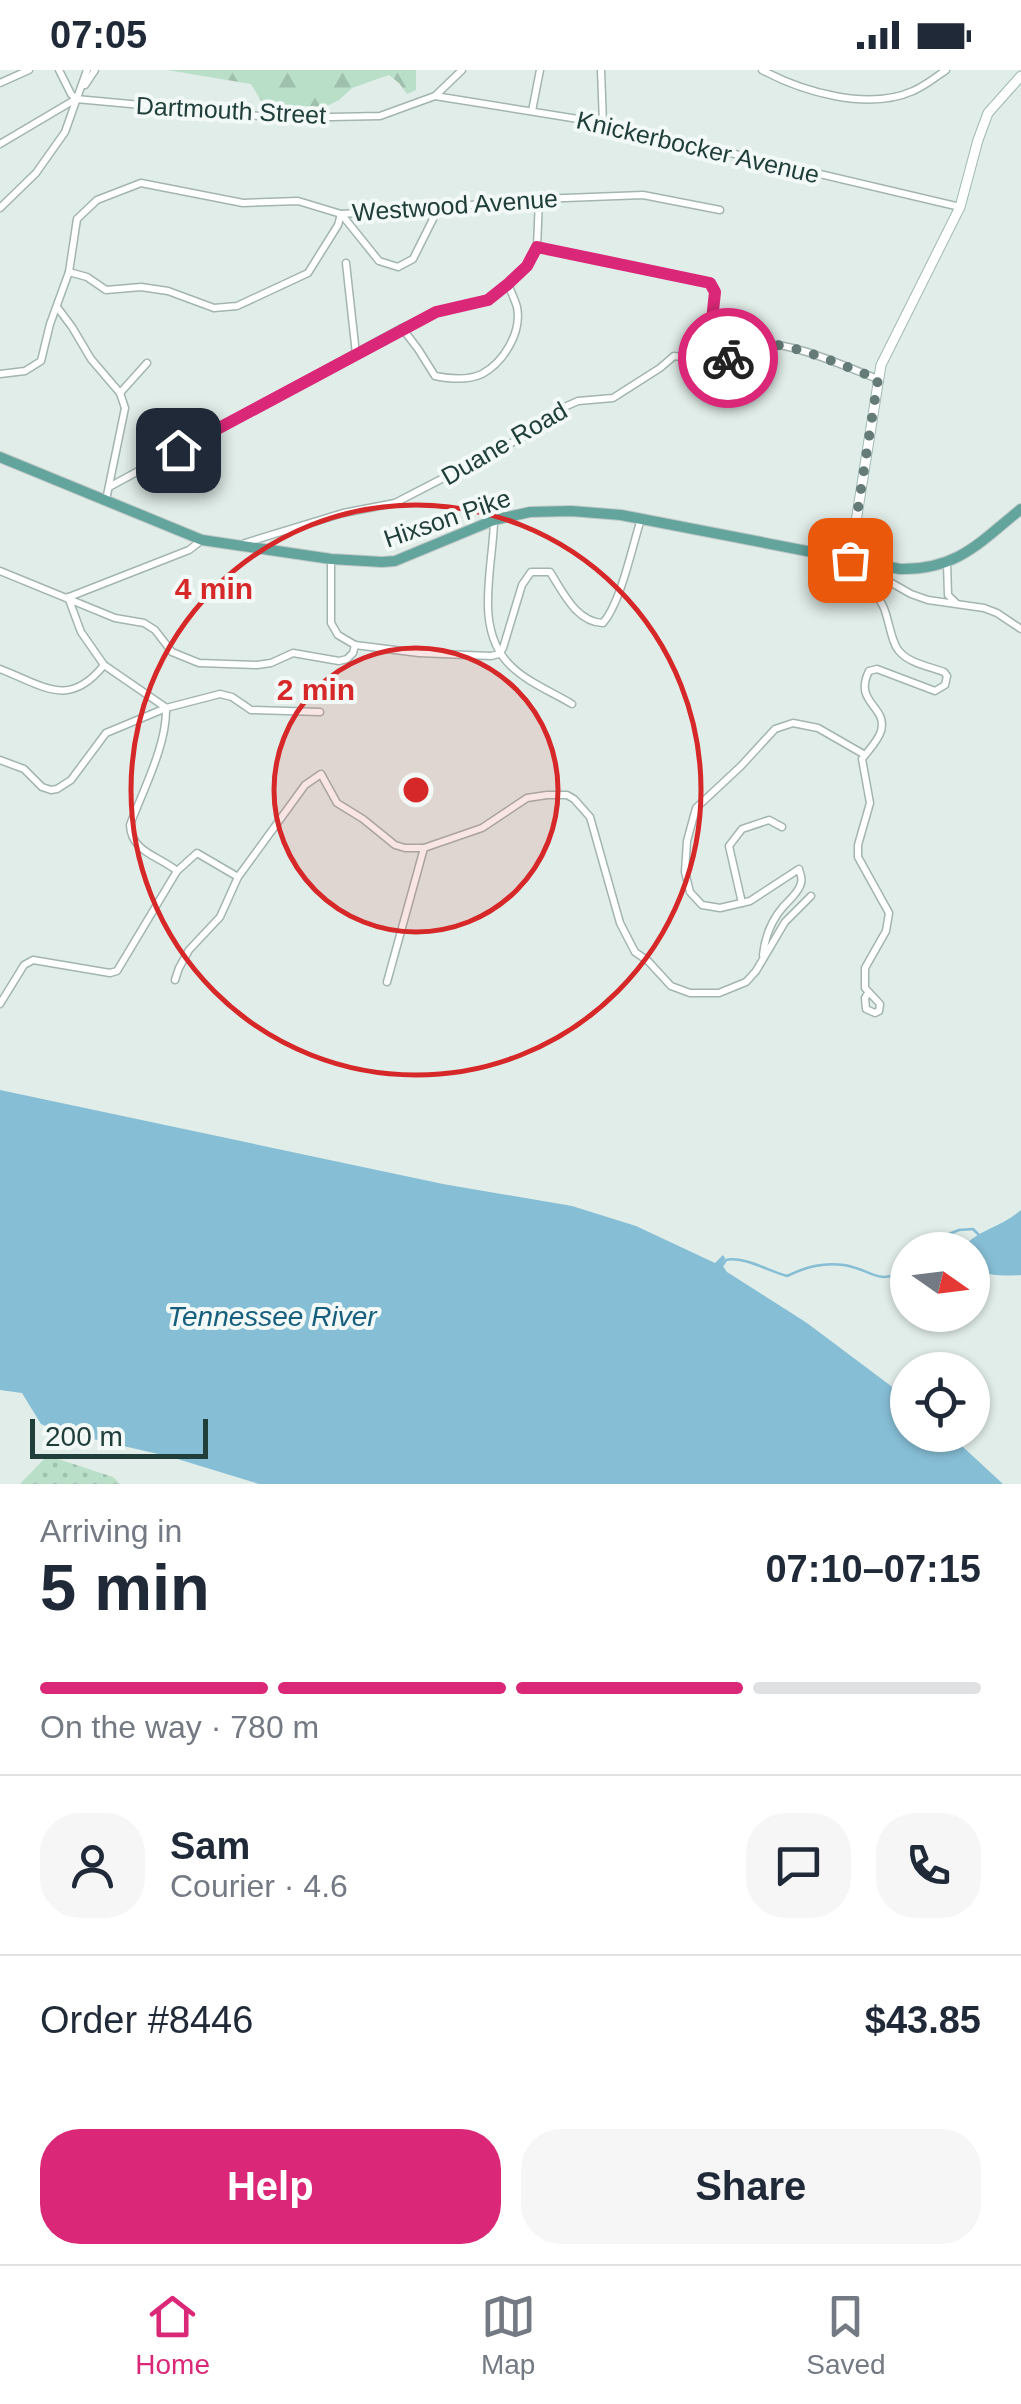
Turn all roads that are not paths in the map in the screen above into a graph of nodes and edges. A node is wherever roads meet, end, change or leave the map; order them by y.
1 (28, 70) edge
2 (60, 70) edge
3 (87, 70) edge
4 (95, 70) edge
5 (462, 70) edge
6 (540, 70) edge
7 (601, 70) edge
8 (762, 70) edge
9 (946, 70) edge
10 (1020, 73) edge
11 (0, 83) edge
12 (435, 96) junction
13 (76, 99) junction
14 (532, 111) junction
15 (602, 123) junction
16 (0, 144) edge
17 (540, 199) junction
18 (960, 207) junction
19 (0, 208) edge
20 (438, 208) junction
21 (720, 210) dead end
22 (341, 214) junction
23 (537, 247) junction
24 (346, 263) dead end
25 (69, 272) junction
26 (508, 284) junction
27 (56, 306) junction
28 (402, 328) junction
29 (356, 354) junction
30 (708, 358) junction
31 (147, 363) dead end
32 (0, 374) edge
33 (878, 379) junction
34 (120, 392) junction
35 (0, 457) edge
36 (109, 487) junction
37 (106, 500) junction
38 (1021, 510) edge
39 (641, 519) junction
40 (494, 520) junction
41 (202, 540) junction
42 (237, 546) junction
43 (331, 558) junction
44 (850, 560) junction
45 (947, 563) junction
46 (0, 572) edge
47 (68, 597) junction
48 (958, 604) junction
49 (1021, 629) edge
50 (355, 644) junction
51 (499, 654) junction
52 (104, 665) junction
53 (0, 669) edge
54 (572, 704) dead end
55 (166, 708) junction
56 (320, 712) dead end
57 (865, 755) junction
58 (0, 760) edge
59 (782, 827) dead end
60 (424, 848) junction
61 (177, 871) junction
62 (238, 876) junction
63 (811, 896) dead end
64 (742, 902) junction
65 (762, 960) junction
66 (176, 980) dead end
67 (387, 982) dead end
68 (868, 993) dead end
69 (0, 1004) edge

1 - 11 street
2 - 13 street
3 - 13 street
4 - 13 street
5 - 12 street, Dartmouth Street
6 - 14 street
7 - 15 street
8 - 9 street
10 - 18 street
12 - 13 street, Dartmouth Street
12 - 14 street, Knickerbocker Avenue
13 - 16 street
13 - 19 street
14 - 15 street, Knickerbocker Avenue
15 - 18 street, Knickerbocker Avenue
17 - 20 street, Westwood Avenue
17 - 21 street, Westwood Avenue
17 - 23 street
18 - 33 street
20 - 22 street, Westwood Avenue
20 - 22 street
22 - 25 street
22 - 25 street, Westwood Avenue
23 - 26 street
23 - 30 street
24 - 29 street
25 - 27 street
26 - 28 street
26 - 28 street
27 - 32 street
27 - 34 street
28 - 29 street
29 - 36 street
30 - 33 street, Duane Road
30 - 42 street, Duane Road
31 - 34 street
33 - 44 street
34 - 36 street
35 - 37 main road, Hixson Pike
36 - 37 street
37 - 41 main road, Hixson Pike
38 - 45 main road, Hixson Pike
39 - 40 main road, Hixson Pike
39 - 44 main road, Hixson Pike
39 - 51 street
40 - 43 main road, Hixson Pike
40 - 51 street
41 - 42 main road, Hixson Pike
41 - 47 street
42 - 43 main road, Hixson Pike
43 - 50 street
44 - 45 main road, Hixson Pike
44 - 48 street
44 - 57 street
45 - 48 street
46 - 47 street
47 - 50 street
47 - 52 street
48 - 49 street
50 - 51 street
51 - 54 street
52 - 53 street
52 - 55 street
55 - 56 street
55 - 58 street
55 - 61 street
57 - 64 street
57 - 68 street
59 - 64 street
60 - 62 street
60 - 65 street
60 - 67 street
61 - 62 street
61 - 69 street
62 - 66 street
63 - 65 street
64 - 65 street

